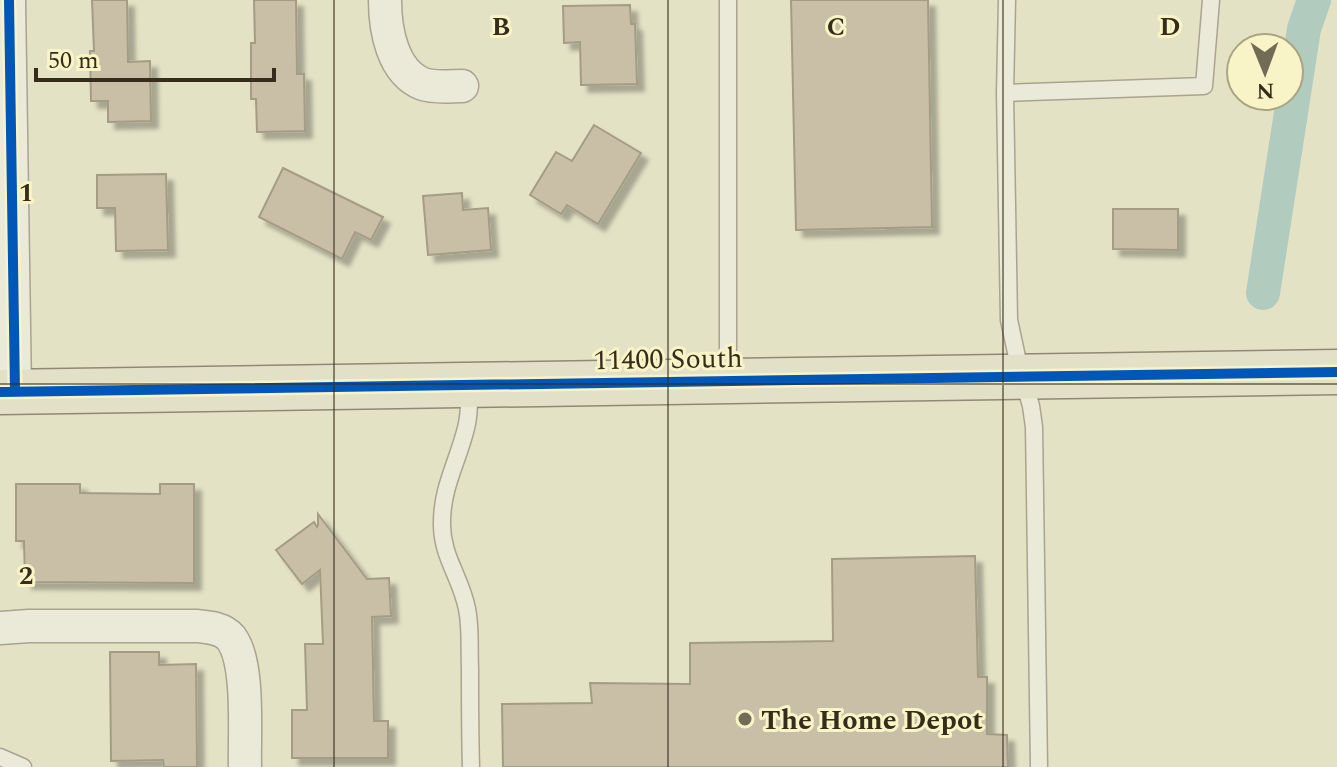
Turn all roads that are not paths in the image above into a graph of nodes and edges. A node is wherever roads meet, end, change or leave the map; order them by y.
1 (9, 0) edge
2 (385, 0) edge
3 (728, 0) edge
4 (1007, 0) edge
5 (1211, 0) edge
6 (462, 86) dead end
7 (1005, 93) junction
8 (1337, 372) edge
9 (1023, 377) junction
10 (728, 381) junction
11 (469, 385) junction
12 (8, 392) edge
13 (0, 628) edge
14 (0, 757) edge
15 (23, 767) edge
16 (245, 767) edge
17 (471, 767) edge
18 (1039, 767) edge

1 - 12 street
2 - 6 street
3 - 10 lane
4 - 7 lane
5 - 7 lane
7 - 9 lane
8 - 9 main road, 11400 South
9 - 10 main road, 11400 South
9 - 18 lane
10 - 11 main road, 11400 South
11 - 12 main road, 11400 South
11 - 17 lane
13 - 16 street
14 - 15 lane

